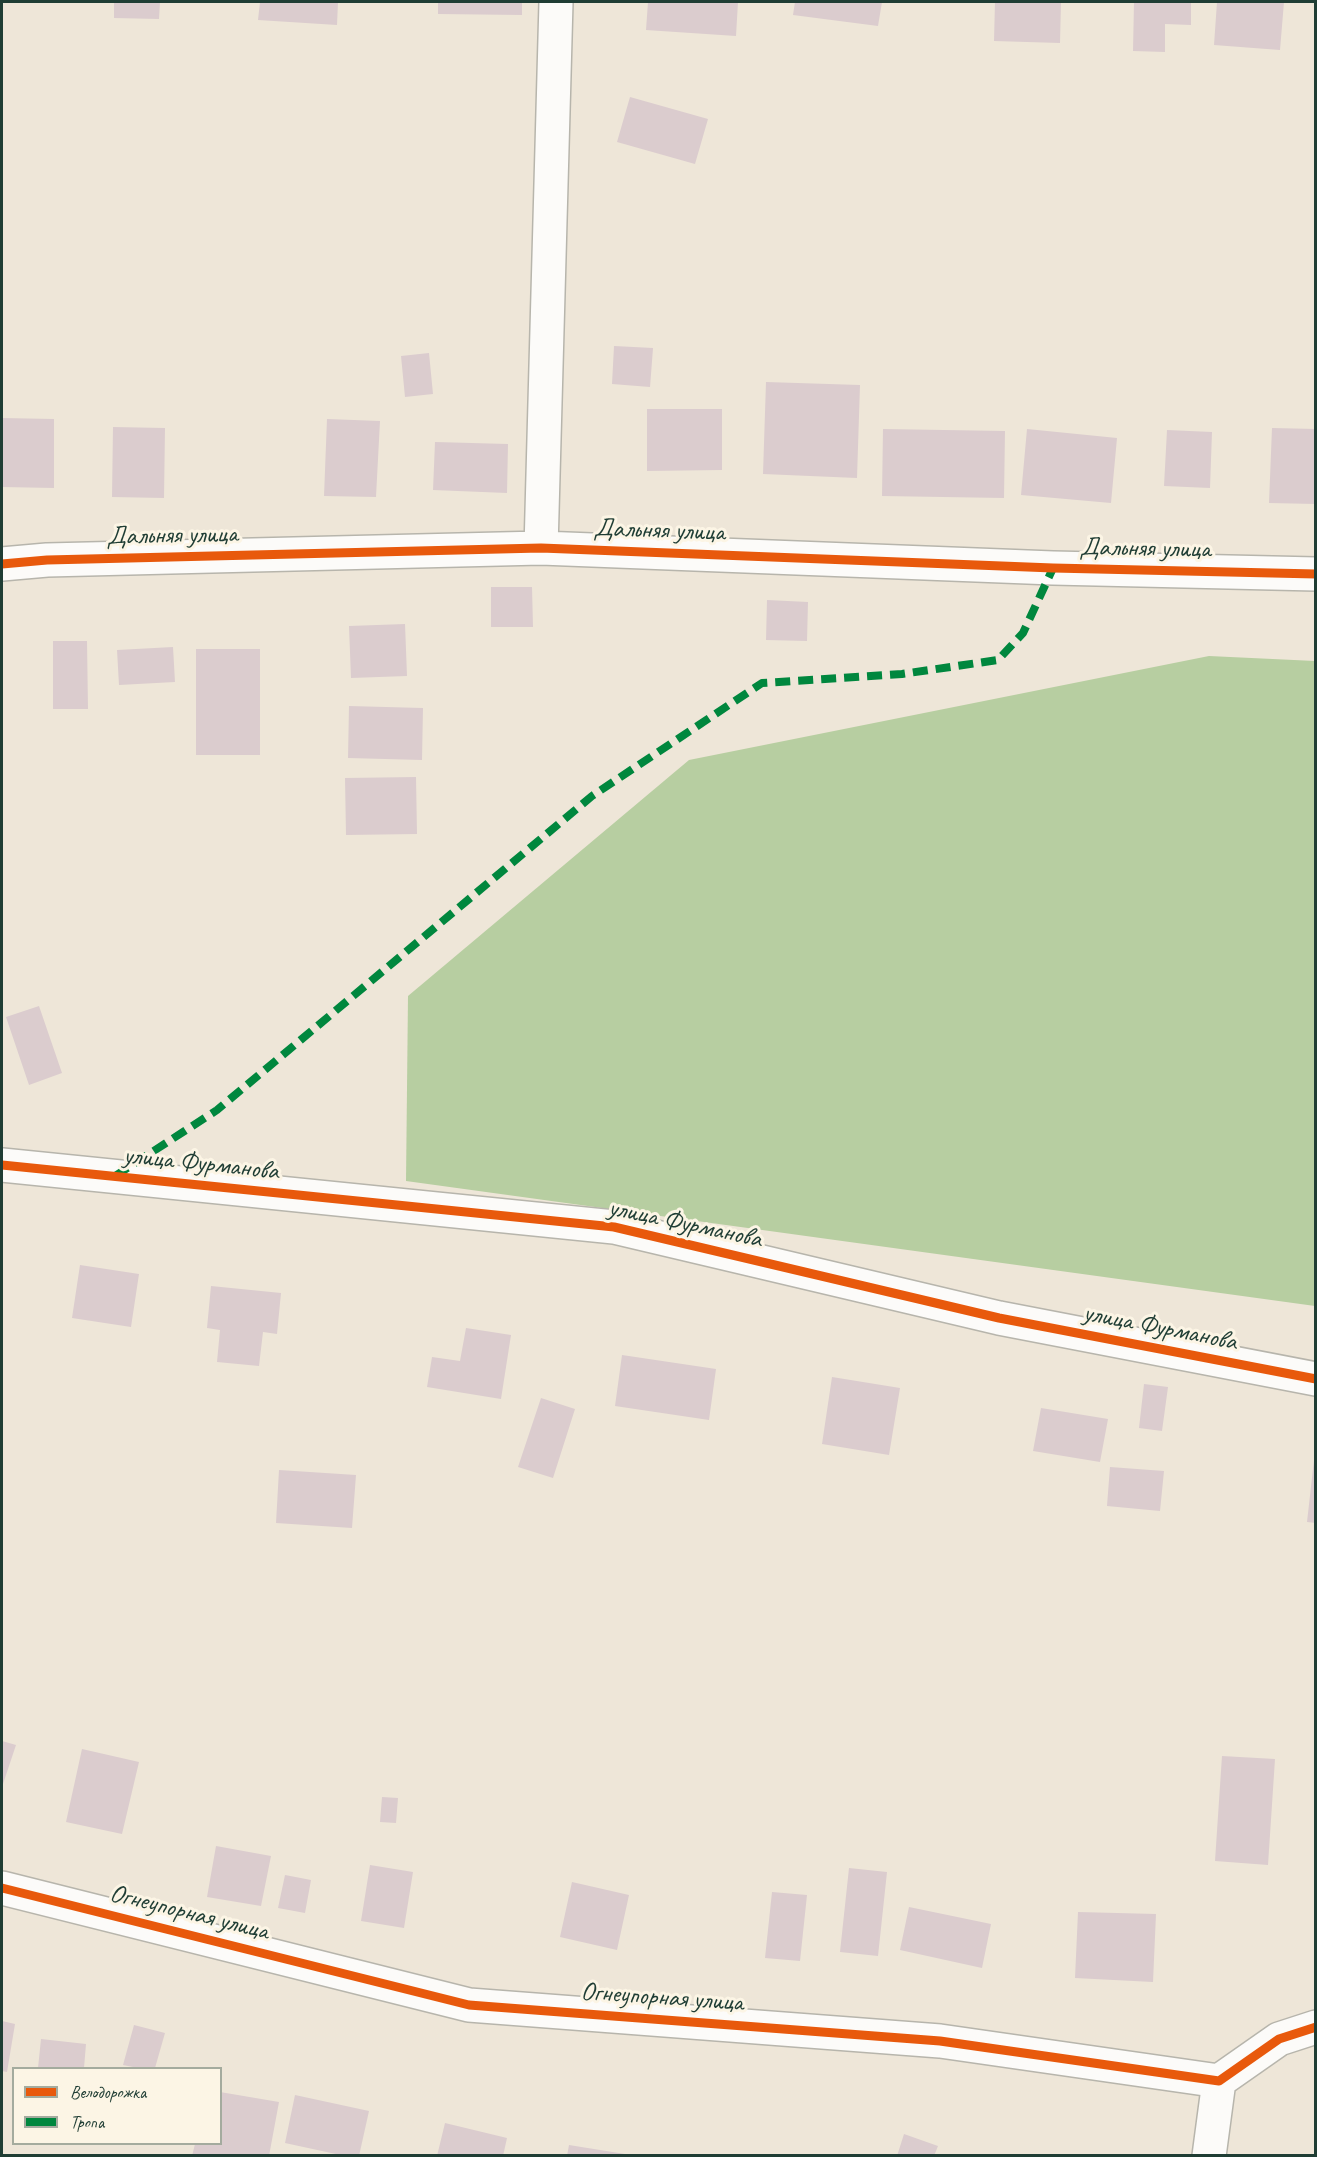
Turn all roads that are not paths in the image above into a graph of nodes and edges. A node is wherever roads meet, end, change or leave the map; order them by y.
1 (556, 2) edge
2 (541, 548) junction
3 (2, 564) edge
4 (1316, 574) edge
5 (2, 1165) edge
6 (1316, 1379) edge
7 (2, 1888) edge
8 (1316, 2027) edge
9 (1219, 2081) junction
10 (1209, 2156) edge

1 - 2 street
2 - 3 street, Дальняя улица
2 - 4 street, Дальняя улица
5 - 6 street, улица Фурманова
7 - 9 street, Огнеупорная улица
8 - 9 street
9 - 10 street

